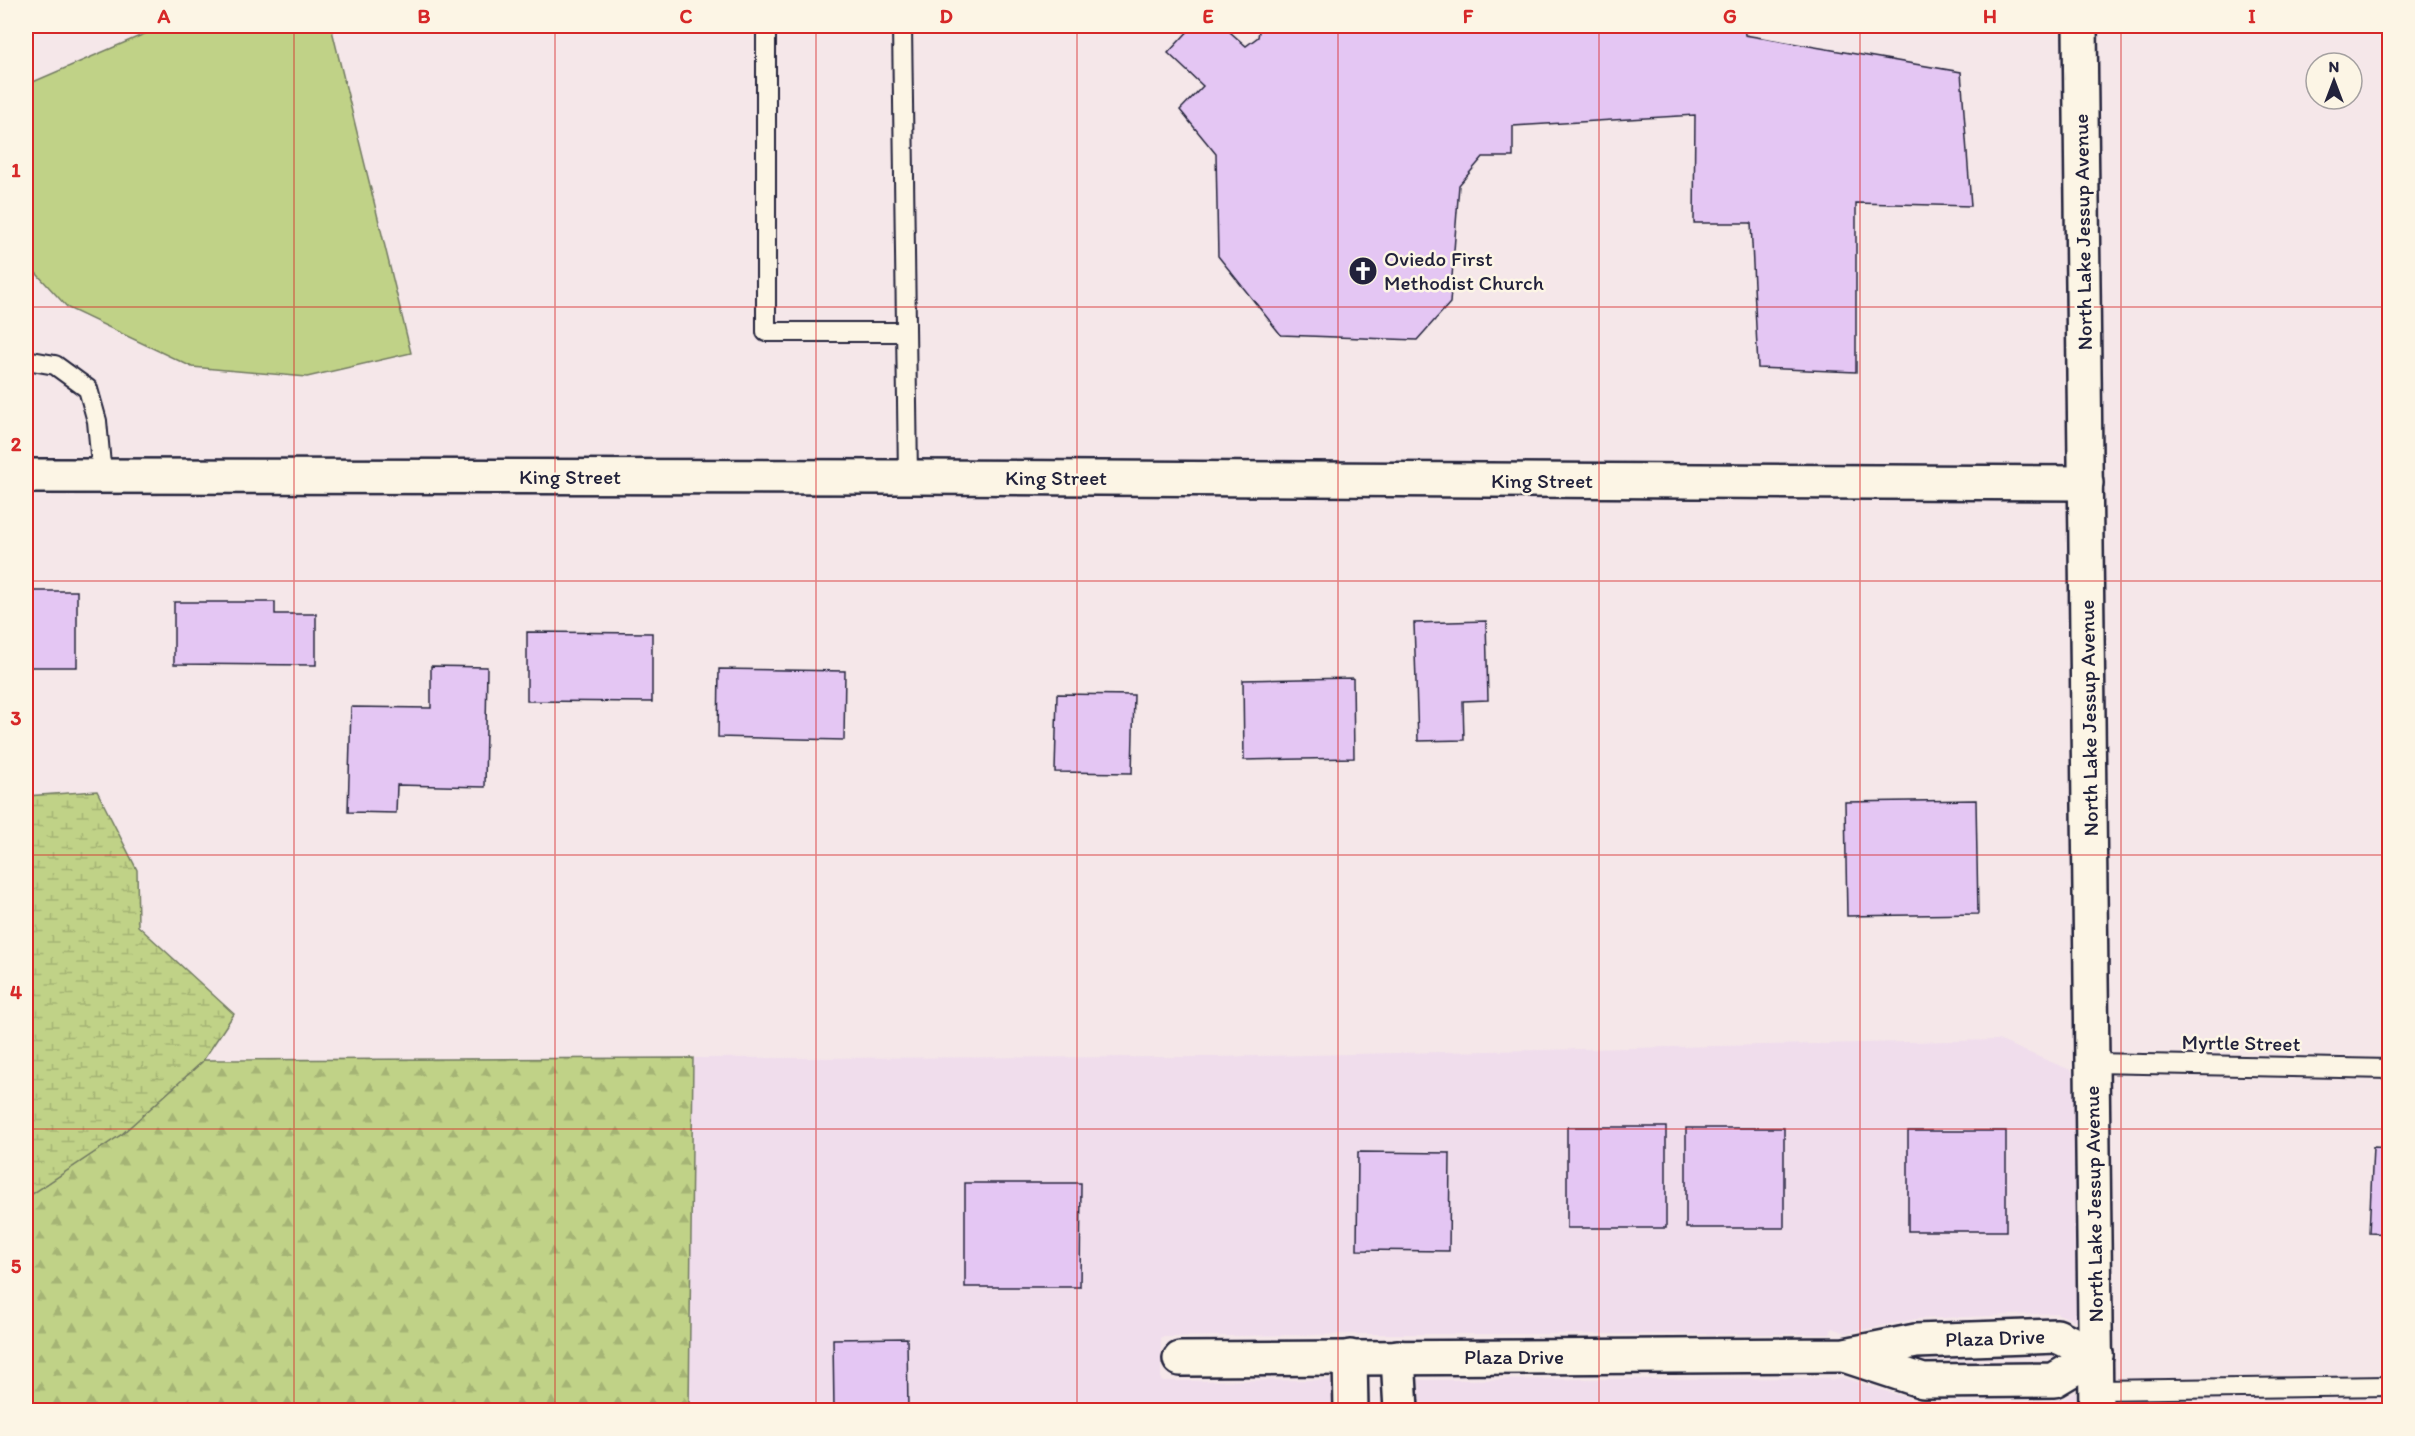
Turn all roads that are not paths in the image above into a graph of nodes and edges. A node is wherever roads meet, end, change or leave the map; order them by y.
1 (766, 26) edge
2 (902, 26) edge
3 (2080, 26) edge
4 (906, 332) junction
5 (26, 360) edge
6 (26, 476) edge
7 (102, 476) junction
8 (908, 477) junction
9 (2086, 483) junction
10 (2093, 1063) junction
11 (2390, 1069) edge
12 (1845, 1355) junction
13 (2096, 1355) junction
14 (1350, 1357) junction
15 (1398, 1357) junction
16 (1180, 1359) dead end
17 (2390, 1386) edge
18 (2096, 1400) edge
19 (1351, 1410) edge
20 (1401, 1410) edge

1 - 4 lane
2 - 4 lane
3 - 9 street, North Lake Jessup Avenue
4 - 8 lane
5 - 7 lane
6 - 7 street, King Street
7 - 8 street, King Street
8 - 9 street, King Street
9 - 10 street, North Lake Jessup Avenue
10 - 11 lane, Myrtle Street
10 - 13 street, North Lake Jessup Avenue
12 - 13 street, Plaza Drive
12 - 13 street, Plaza Drive
12 - 15 street, Plaza Drive
13 - 18 street, North Lake Jessup Avenue
14 - 15 street, Plaza Drive
14 - 16 street, Plaza Drive
14 - 19 street
15 - 20 street
17 - 18 lane

